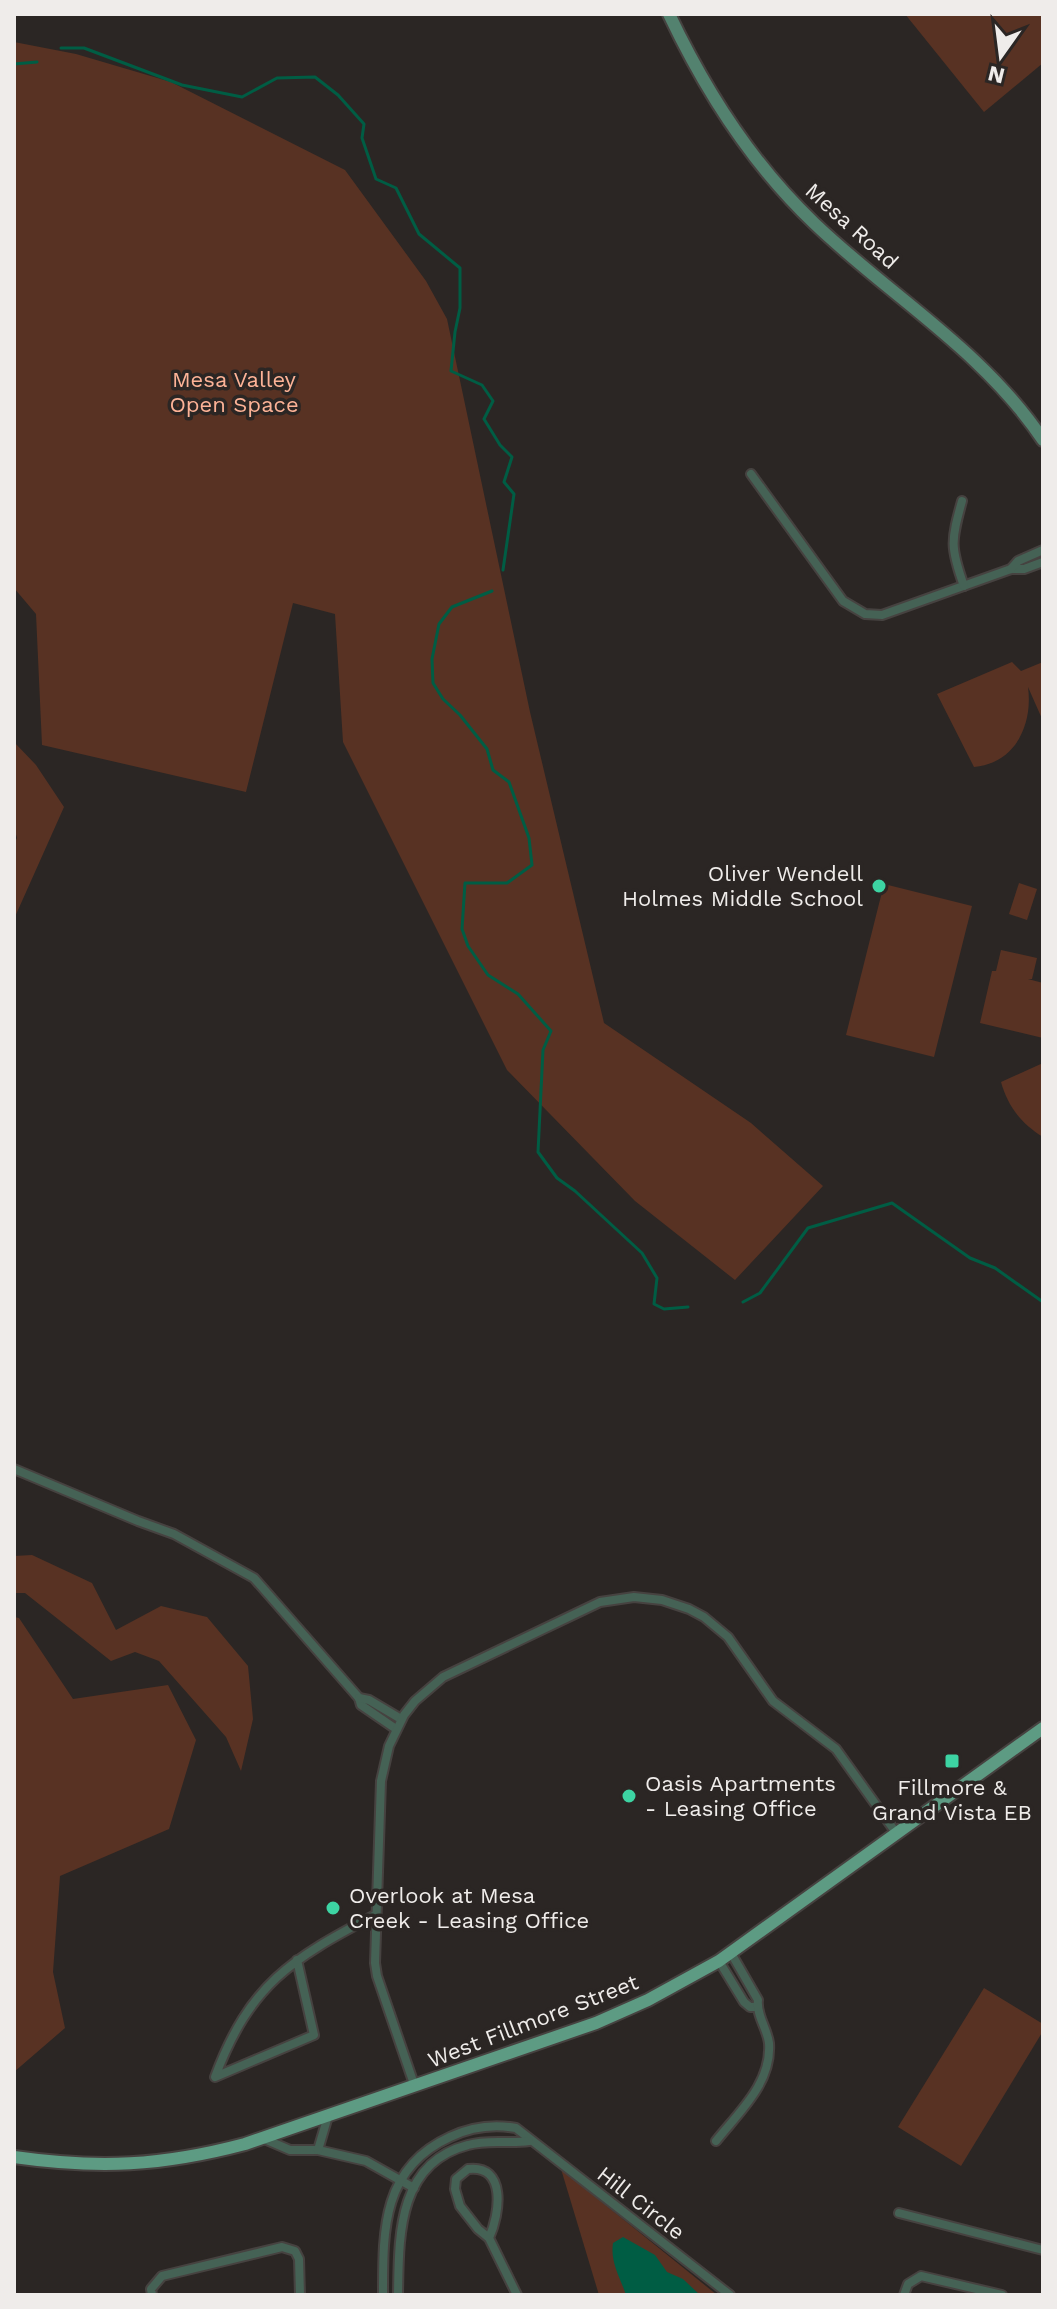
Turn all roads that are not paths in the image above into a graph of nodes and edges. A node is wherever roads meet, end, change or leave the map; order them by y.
1 (669, 14) edge
2 (1043, 440) edge
3 (751, 474) dead end
4 (962, 501) dead end
5 (1043, 550) edge
6 (1043, 562) edge
7 (1011, 569) junction
8 (964, 586) junction
9 (14, 1469) edge
10 (359, 1698) junction
11 (401, 1719) junction
12 (1043, 1728) edge
13 (396, 1729) junction
14 (897, 1834) junction
15 (375, 1915) junction
16 (731, 1953) junction
17 (297, 1960) junction
18 (719, 1961) junction
19 (757, 2007) junction
20 (415, 2087) junction
21 (328, 2116) junction
22 (262, 2138) junction
23 (529, 2141) junction
24 (716, 2141) dead end
25 (318, 2150) junction
26 (14, 2157) edge
27 (400, 2181) junction
28 (414, 2188) junction
29 (899, 2213) dead end
30 (489, 2238) junction
31 (1043, 2250) edge
32 (152, 2295) edge
33 (300, 2295) edge
34 (383, 2295) edge
35 (398, 2295) edge
36 (517, 2295) edge
37 (730, 2295) edge
38 (904, 2295) edge
39 (1002, 2295) edge

1 - 2 main road, Mesa Road
3 - 8 street
4 - 8 street
5 - 7 street
6 - 7 street
7 - 8 street
9 - 10 street
10 - 11 street
10 - 13 street
11 - 13 street
11 - 14 street
12 - 14 main road, West Fillmore Street
13 - 15 street
14 - 16 main road, West Fillmore Street
15 - 17 street
15 - 20 street
16 - 18 main road, West Fillmore Street
16 - 19 street
17 - 17 street
18 - 19 street
18 - 20 main road, West Fillmore Street
19 - 24 street
20 - 21 main road, West Fillmore Street
21 - 22 main road, West Fillmore Street
21 - 25 street
22 - 25 street
22 - 26 main road, West Fillmore Street
23 - 27 street, Hill Circle
23 - 28 street
23 - 37 street, Hill Circle
25 - 27 street
27 - 28 street
27 - 34 street, Hill Circle
28 - 35 street
29 - 31 street
30 - 30 street
30 - 36 street
32 - 33 street
38 - 39 street

